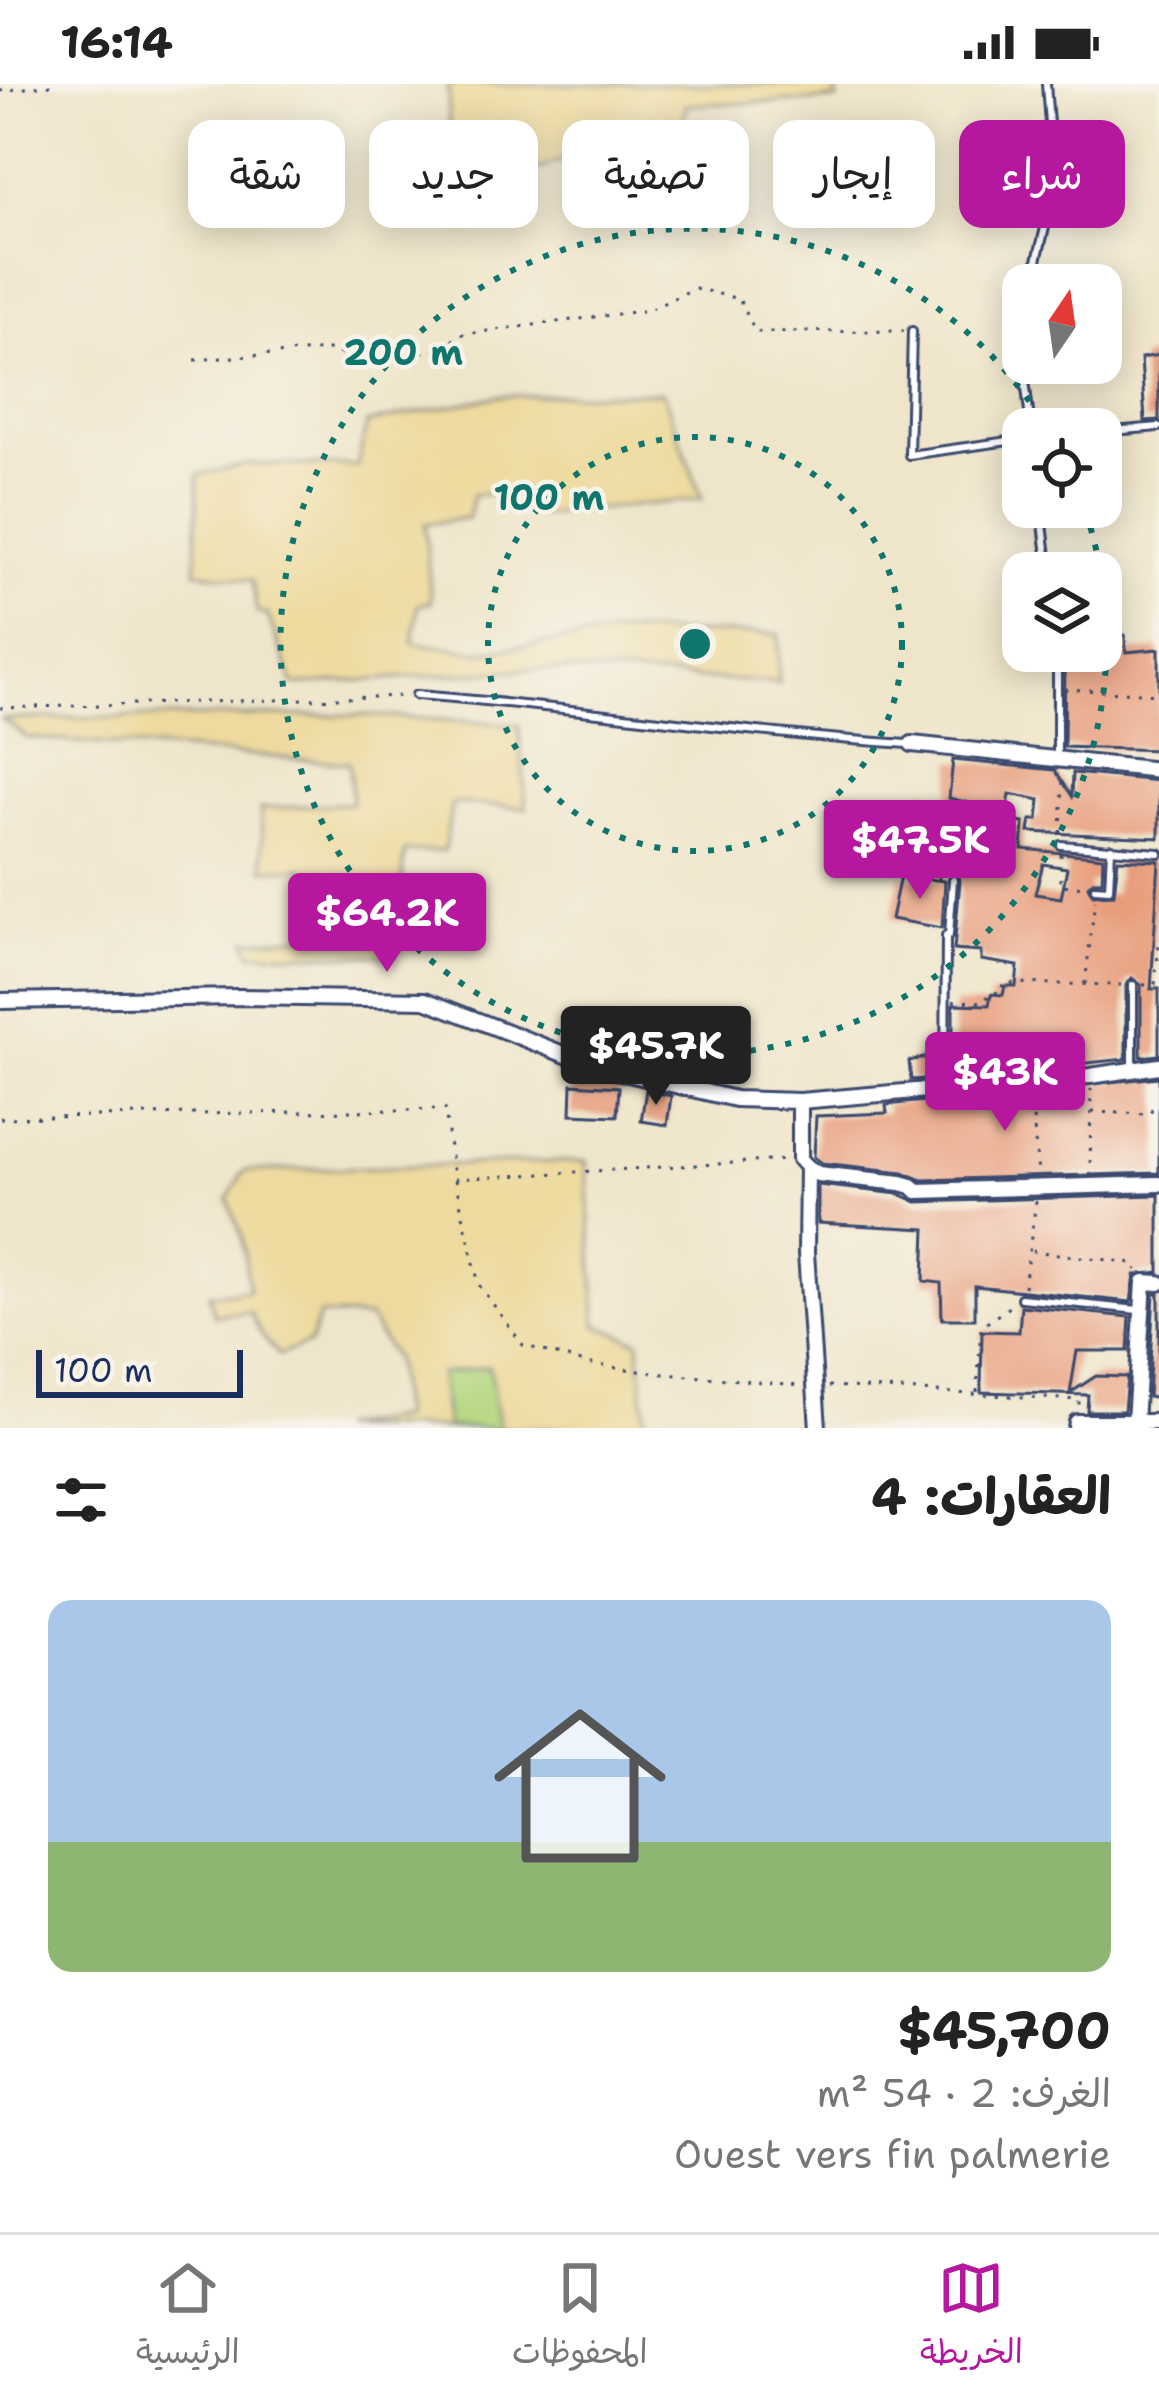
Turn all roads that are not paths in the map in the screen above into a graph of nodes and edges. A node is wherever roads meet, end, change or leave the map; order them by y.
1 (1046, 84) edge
2 (1036, 264) edge
3 (912, 331) road end
4 (1159, 427) edge
5 (1122, 430) edge
6 (1002, 443) edge
7 (1059, 672) edge
8 (416, 695) road end
9 (912, 744) joint
10 (1063, 763) junction
11 (1159, 770) edge
12 (1061, 845) road end
13 (1111, 848) junction
14 (1159, 854) edge
15 (953, 880) road end
16 (1095, 888) road end
17 (1133, 986) road end
18 (0, 1000) edge
19 (1159, 1066) edge
20 (1133, 1067) junction
21 (945, 1086) junction
22 (800, 1102) junction
23 (804, 1163) junction
24 (1159, 1184) edge
25 (1151, 1283) edge
26 (1021, 1298) road end
27 (1142, 1310) junction
28 (1135, 1422) junction
29 (1159, 1422) edge
30 (1077, 1425) edge
31 (818, 1428) edge

1 - 2 lane
3 - 6 lane
4 - 5 lane
7 - 10 lane
8 - 9 lane
9 - 10 street
10 - 11 street
12 - 13 lane
13 - 14 lane
13 - 16 lane
15 - 21 lane
17 - 20 lane
18 - 22 street
19 - 20 street
20 - 21 street
21 - 22 street
22 - 23 street
23 - 24 street
23 - 31 street
25 - 27 street
26 - 27 lane
27 - 28 street
28 - 29 street
28 - 30 street

